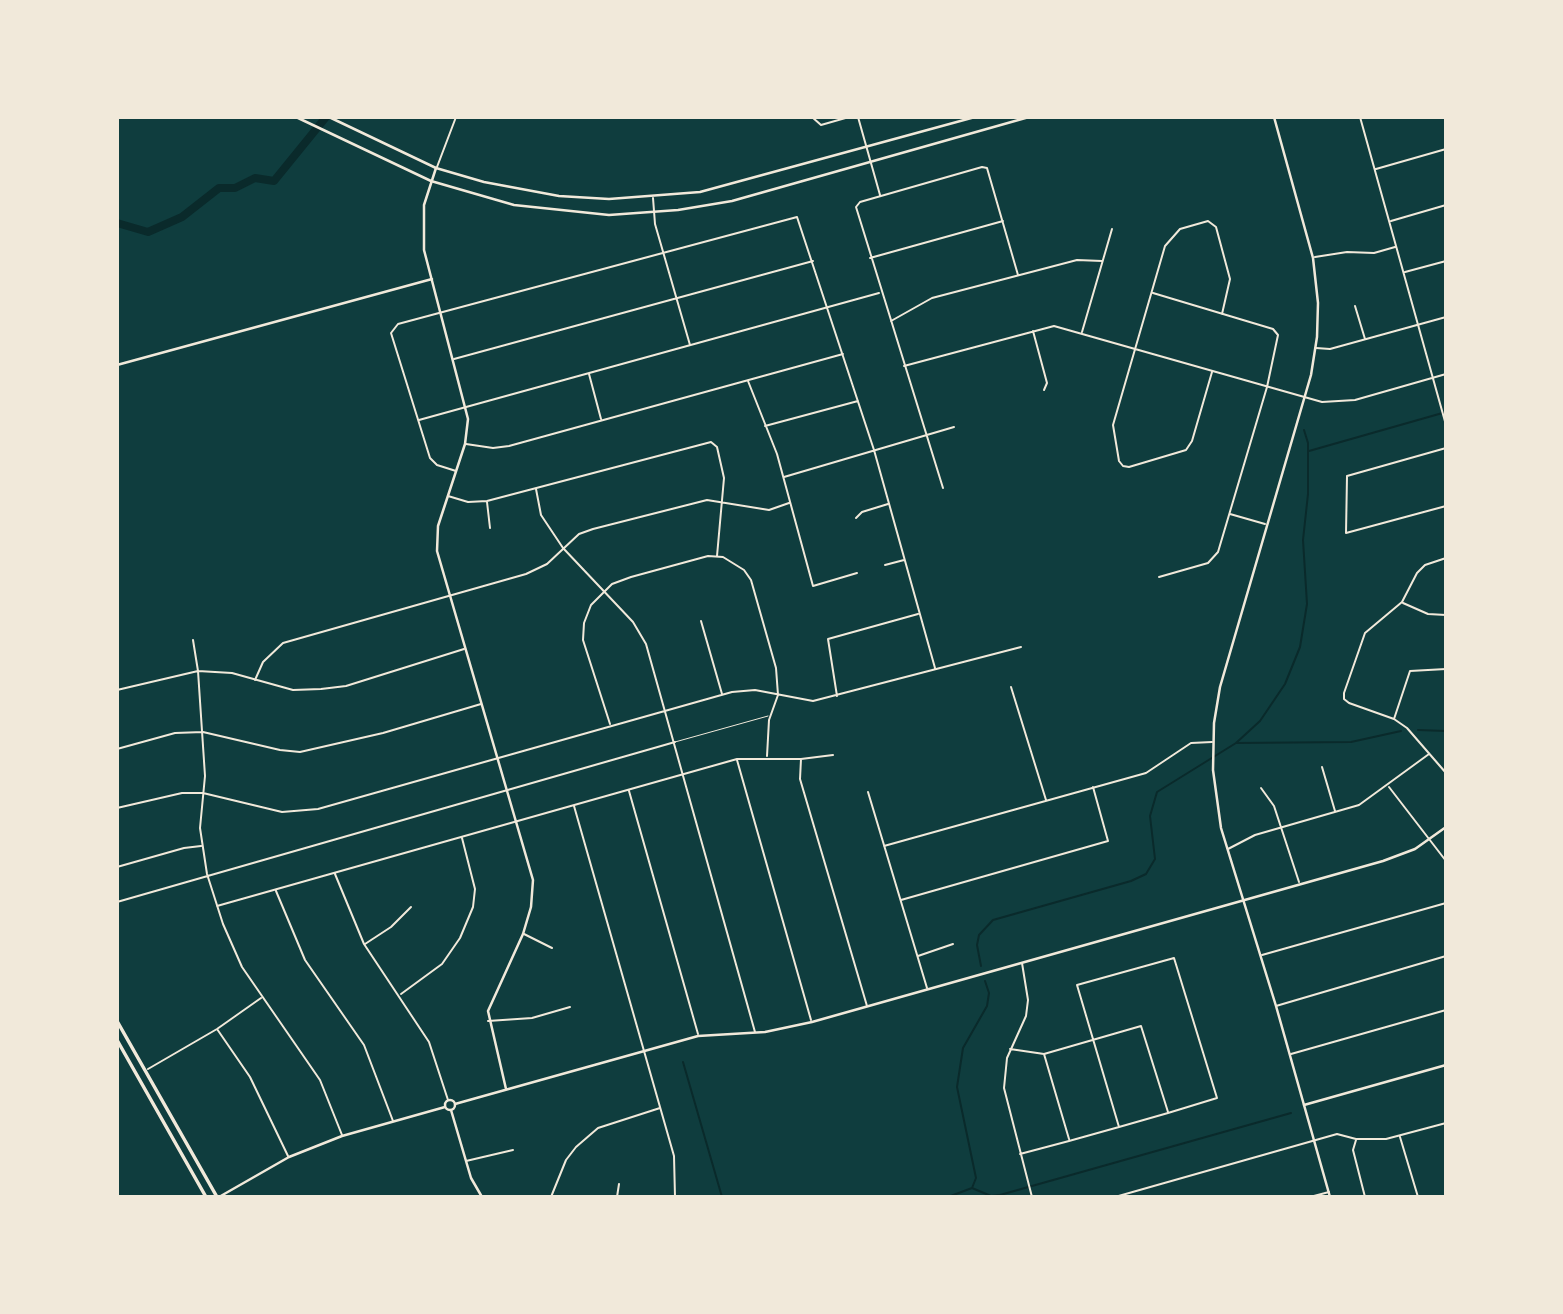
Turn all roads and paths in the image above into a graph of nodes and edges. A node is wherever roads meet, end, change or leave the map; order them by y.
1 (329, 117) edge
2 (456, 117) edge
3 (812, 117) edge
4 (849, 117) edge
5 (858, 117) edge
6 (975, 117) edge
7 (1029, 117) edge
8 (1274, 117) edge
9 (1360, 117) edge
10 (298, 118) edge
11 (868, 147) junction
12 (1446, 149) edge
13 (871, 162) junction
14 (436, 168) junction
15 (1375, 170) junction
16 (431, 181) junction
17 (881, 196) junction
18 (653, 198) junction
19 (1446, 205) edge
20 (653, 212) junction
21 (1003, 221) junction
22 (1390, 221) junction
23 (1112, 229) dead end
24 (1396, 246) junction
25 (663, 252) junction
26 (869, 258) junction
27 (1313, 258) junction
28 (813, 261) junction
29 (1102, 261) junction
30 (1446, 261) edge
31 (1404, 273) junction
32 (1018, 275) junction
33 (432, 279) junction
34 (881, 293) junction
35 (1152, 293) junction
36 (676, 299) junction
37 (1355, 306) dead end
38 (828, 308) junction
39 (441, 312) junction
40 (1222, 314) junction
41 (1446, 317) edge
42 (890, 321) junction
43 (1418, 325) junction
44 (1032, 330) junction
45 (1081, 333) junction
46 (1366, 340) junction
47 (690, 345) junction
48 (1136, 348) junction
49 (1316, 348) junction
50 (843, 354) junction
51 (453, 359) junction
52 (117, 365) edge
53 (904, 366) junction
54 (1213, 371) junction
55 (589, 373) junction
56 (1446, 374) edge
57 (1433, 378) junction
58 (747, 380) junction
59 (1267, 387) junction
60 (1044, 390) dead end
61 (1304, 398) junction
62 (859, 401) junction
63 (466, 407) junction
64 (1444, 419) edge
65 (418, 420) junction
66 (601, 420) junction
67 (1446, 425) edge
68 (765, 426) junction
69 (954, 427) dead end
70 (927, 435) junction
71 (465, 444) junction
72 (1446, 449) edge
73 (874, 450) junction
74 (456, 471) junction
75 (782, 477) junction
76 (943, 488) dead end
77 (536, 489) junction
78 (448, 496) junction
79 (487, 501) junction
80 (722, 501) junction
81 (789, 503) junction
82 (890, 504) junction
83 (1446, 506) edge
84 (1229, 514) junction
85 (856, 518) dead end
86 (1267, 525) junction
87 (490, 528) dead end
88 (563, 548) junction
89 (717, 557) junction
90 (1446, 558) edge
91 (905, 559) junction
92 (885, 565) dead end
93 (857, 573) dead end
94 (1159, 577) dead end
95 (603, 591) junction
96 (448, 596) junction
97 (1402, 602) junction
98 (919, 614) junction
99 (1446, 615) edge
100 (701, 621) dead end
101 (193, 640) dead end
102 (1021, 647) dead end
103 (465, 649) junction
104 (935, 668) junction
105 (1446, 669) edge
106 (198, 671) junction
107 (255, 680) junction
108 (1011, 687) dead end
109 (117, 690) edge
110 (722, 695) junction
111 (778, 695) junction
112 (837, 696) junction
113 (482, 704) junction
114 (667, 711) junction
115 (771, 715) junction
116 (1394, 719) junction
117 (611, 726) junction
118 (202, 732) junction
119 (1212, 742) junction
120 (675, 743) junction
121 (117, 749) edge
122 (1430, 753) junction
123 (834, 755) dead end
124 (766, 757) junction
125 (499, 758) junction
126 (737, 759) junction
127 (801, 759) junction
128 (1322, 767) dead end
129 (683, 774) junction
130 (1446, 774) edge
131 (1389, 786) junction
132 (1093, 787) junction
133 (1261, 788) dead end
134 (508, 789) junction
135 (629, 789) junction
136 (868, 792) dead end
137 (203, 793) junction
138 (1046, 800) junction
139 (574, 805) junction
140 (117, 808) edge
141 (1335, 812) junction
142 (517, 821) junction
143 (1446, 827) edge
144 (1281, 828) junction
145 (462, 837) junction
146 (1430, 839) junction
147 (202, 846) junction
148 (884, 846) junction
149 (1228, 849) junction
150 (1446, 861) edge
151 (117, 867) edge
152 (335, 873) junction
153 (207, 874) junction
154 (1299, 883) junction
155 (275, 890) junction
156 (1244, 899) junction
157 (901, 900) junction
158 (117, 902) edge
159 (1446, 903) edge
160 (217, 906) junction
161 (411, 907) dead end
162 (523, 934) junction
163 (364, 944) junction
164 (953, 944) dead end
165 (552, 948) dead end
166 (1261, 955) junction
167 (918, 956) junction
168 (1446, 956) edge
169 (1022, 963) junction
170 (928, 990) junction
171 (399, 995) junction
172 (262, 998) junction
173 (1276, 1006) junction
174 (570, 1007) dead end
175 (867, 1007) junction
176 (1446, 1010) edge
177 (117, 1021) edge
178 (488, 1021) junction
179 (812, 1022) junction
180 (217, 1029) junction
181 (755, 1032) junction
182 (698, 1036) junction
183 (117, 1040) edge
184 (1094, 1041) junction
185 (1010, 1049) junction
186 (644, 1050) junction
187 (1044, 1054) junction
188 (1290, 1055) junction
189 (1446, 1065) edge
190 (145, 1071) junction
191 (506, 1089) junction
192 (448, 1100) junction
193 (455, 1104) junction
194 (1304, 1105) junction
195 (445, 1107) junction
196 (661, 1107) junction
197 (451, 1110) junction
198 (1168, 1113) junction
199 (393, 1122) junction
200 (1446, 1123) edge
201 (1119, 1127) junction
202 (342, 1136) junction
203 (1399, 1136) junction
204 (1356, 1139) junction
205 (1069, 1140) junction
206 (1314, 1140) junction
207 (513, 1150) dead end
208 (1020, 1154) junction
209 (289, 1157) junction
210 (466, 1162) junction
211 (619, 1184) dead end
212 (1131, 1192) junction
213 (1031, 1195) edge
214 (1329, 1195) edge
215 (206, 1197) edge
216 (218, 1197) edge
217 (482, 1197) edge
218 (551, 1197) edge
219 (617, 1197) edge
220 (675, 1197) edge
221 (1115, 1197) edge
222 (1133, 1197) edge
223 (1310, 1197) edge
224 (1365, 1197) edge
225 (1418, 1197) edge

1 - 14 street
2 - 14 street
3 - 4 street
5 - 11 street
6 - 11 street
7 - 13 street
8 - 27 street
9 - 15 street
10 - 16 street
11 - 13 street
11 - 18 street
12 - 15 street
13 - 17 street
13 - 20 street
14 - 16 street
14 - 18 street
15 - 22 street
16 - 20 street
16 - 33 street
17 - 21 street
17 - 26 street
18 - 20 street
19 - 22 street
20 - 25 street
21 - 26 street
21 - 32 street
22 - 24 street
23 - 29 street
24 - 27 street
24 - 31 street
25 - 28 street
25 - 36 street
25 - 39 street
26 - 34 street
27 - 49 street
28 - 36 street
28 - 38 street
29 - 32 street
29 - 45 street
30 - 31 street
31 - 43 street
32 - 42 street
33 - 39 street
33 - 52 street
34 - 38 street
34 - 42 street
35 - 40 street
35 - 40 street
35 - 48 street
36 - 47 street
36 - 51 street
37 - 46 street
38 - 47 street
38 - 50 street
39 - 51 street
39 - 65 street
40 - 59 street
41 - 43 street
42 - 53 street
43 - 46 street
43 - 57 street
44 - 45 street
44 - 53 street
44 - 60 street
45 - 48 street
46 - 49 street
47 - 55 street
48 - 54 street
48 - 54 street
49 - 61 street
50 - 58 street
50 - 62 street
51 - 63 street
53 - 70 street
54 - 59 street
55 - 63 street
55 - 66 street
56 - 57 street
57 - 61 street
57 - 64 street
58 - 66 street
58 - 68 street
59 - 61 street
59 - 84 street
61 - 86 street
62 - 68 street
62 - 73 street
63 - 65 street
63 - 71 street
64 - 67 street
65 - 74 street
66 - 71 street
68 - 75 street
69 - 70 street
70 - 73 street
70 - 76 street
71 - 74 street
72 - 83 street
73 - 75 street
73 - 82 street
74 - 78 street
75 - 81 street
77 - 79 street
77 - 80 street
77 - 88 street
78 - 79 street
78 - 96 street
79 - 87 street
80 - 81 street
80 - 88 street
80 - 89 street
81 - 93 street
82 - 85 street
82 - 91 street
84 - 86 street
84 - 94 street
86 - 119 street
88 - 95 street
88 - 96 street
89 - 95 street
89 - 111 street
90 - 97 street
91 - 92 street
91 - 98 street
95 - 114 street
95 - 117 street
96 - 103 street
96 - 107 street
97 - 99 street
97 - 116 street
98 - 104 street
98 - 112 street
100 - 110 street
101 - 106 street
102 - 104 street
103 - 107 street
103 - 113 street
104 - 112 street
105 - 116 street
106 - 107 street
106 - 109 street
106 - 118 street
108 - 138 street
110 - 111 street
110 - 114 street
111 - 112 street
111 - 115 street
113 - 118 street
113 - 125 street
114 - 117 street
114 - 120 street
115 - 120 lane
115 - 124 street
116 - 122 street
117 - 125 street
118 - 121 street
118 - 137 street
119 - 132 street
119 - 149 street
120 - 129 street
120 - 134 street
122 - 130 street
122 - 131 street
123 - 127 street
124 - 126 street
124 - 127 street
125 - 134 street
125 - 137 street
126 - 129 street
126 - 179 street
127 - 175 street
128 - 141 street
129 - 135 street
129 - 181 street
131 - 141 street
131 - 146 street
132 - 138 street
132 - 157 street
133 - 144 street
134 - 142 street
134 - 153 street
135 - 139 street
135 - 182 street
136 - 148 street
137 - 140 street
137 - 147 street
138 - 148 street
139 - 142 street
139 - 186 street
141 - 144 street
142 - 145 street
142 - 162 street
143 - 146 street
144 - 149 street
144 - 154 street
145 - 152 street
145 - 171 street
146 - 150 street
146 - 154 street
147 - 151 street
147 - 153 street
148 - 157 street
149 - 156 street
152 - 155 street
152 - 163 street
153 - 158 street
153 - 160 street
154 - 156 street
155 - 160 street
155 - 199 street
156 - 166 street
156 - 169 street
157 - 167 street
159 - 166 street
160 - 172 street
161 - 163 street
162 - 165 street
162 - 178 street
163 - 171 street
164 - 167 street
166 - 173 street
167 - 170 street
168 - 173 street
169 - 170 street
169 - 185 street
170 - 175 street
171 - 192 street
172 - 180 street
172 - 202 street
173 - 188 street
174 - 178 street
175 - 179 street
176 - 188 street
177 - 190 main road
178 - 191 street
179 - 181 street
180 - 190 street
180 - 209 street
181 - 182 street
182 - 186 street
183 - 215 main road
184 - 187 street
184 - 198 street
184 - 198 street
184 - 201 street
185 - 187 street
185 - 208 street
186 - 191 street
186 - 196 street
187 - 205 street
188 - 194 street
189 - 194 street
190 - 216 main road
191 - 193 street
192 - 193 street
192 - 195 street
193 - 197 street
194 - 206 street
195 - 197 street
195 - 199 street
196 - 218 street
196 - 220 street
197 - 210 street
198 - 201 street
199 - 202 street
200 - 203 street
201 - 205 street
202 - 209 street
203 - 204 street
203 - 225 street
204 - 206 street
204 - 224 street
205 - 208 street
206 - 212 street
206 - 214 street
207 - 210 street
208 - 213 street
209 - 216 street
210 - 217 street
211 - 219 street
212 - 221 street
212 - 222 street
214 - 223 street

